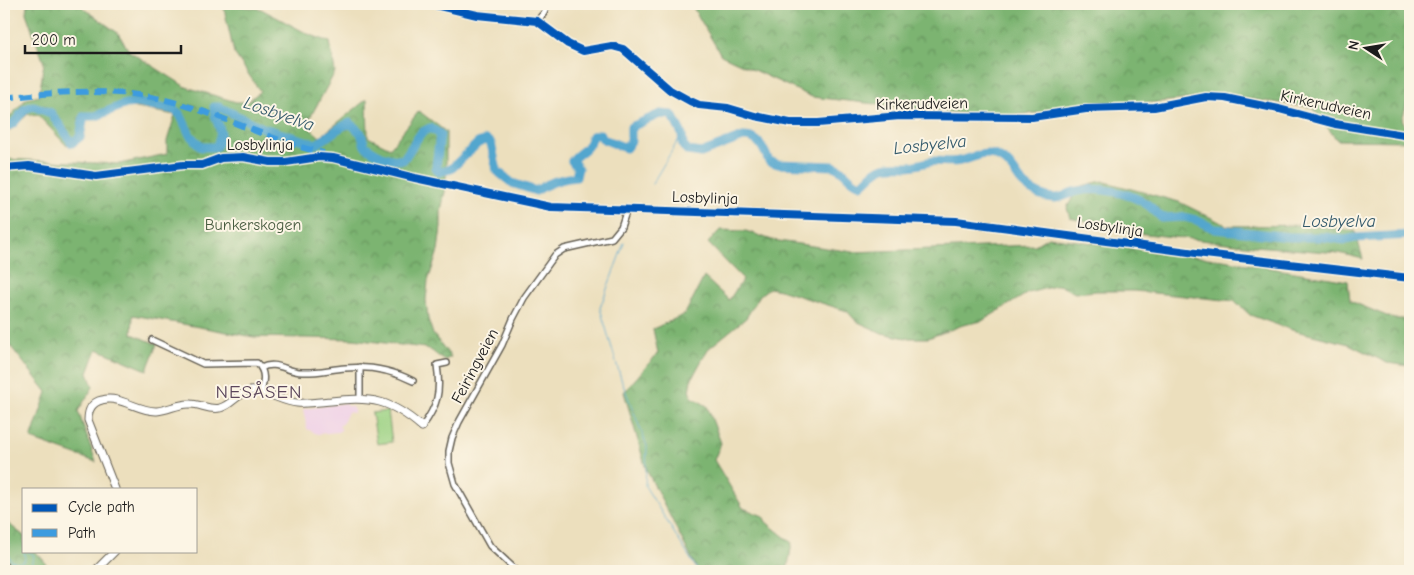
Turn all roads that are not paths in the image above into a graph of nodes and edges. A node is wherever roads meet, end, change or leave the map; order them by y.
1 (431, 4) edge
2 (548, 4) edge
3 (537, 21) junction
4 (1410, 136) edge
5 (627, 209) dead end
6 (152, 340) dead end
7 (447, 363) dead end
8 (261, 368) junction
9 (360, 368) junction
10 (413, 381) dead end
11 (261, 393) junction
12 (360, 398) junction
13 (422, 427) joint
14 (115, 488) edge
15 (114, 552) edge
16 (4, 566) edge
17 (6, 571) edge
18 (95, 571) edge
19 (517, 571) edge

1 - 3 street
2 - 3 street
3 - 4 street, Kirkerudveien
5 - 19 street, Feiringveien
6 - 8 street
7 - 13 street
8 - 9 street
8 - 11 street
9 - 10 street
9 - 12 street
11 - 12 street
11 - 14 street
12 - 13 street
15 - 18 street
16 - 17 street

